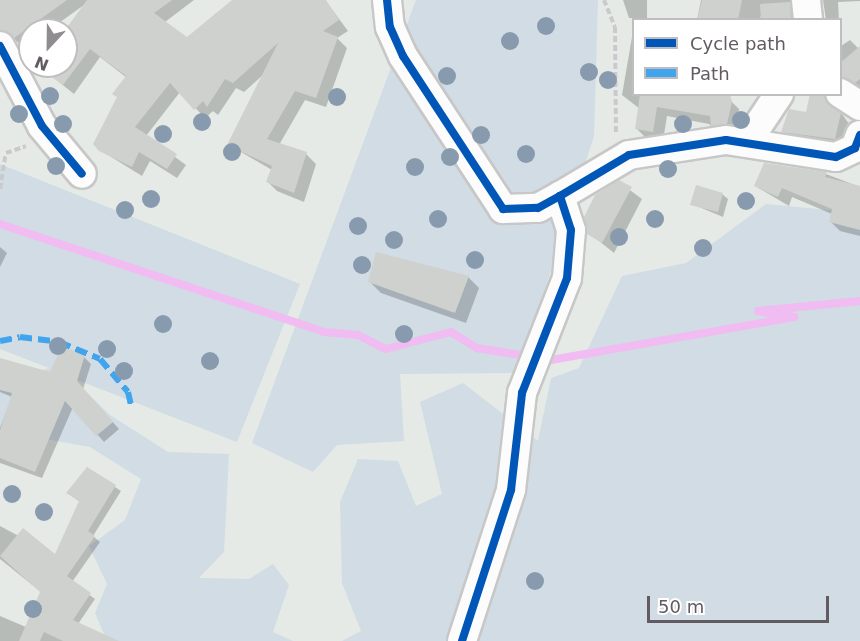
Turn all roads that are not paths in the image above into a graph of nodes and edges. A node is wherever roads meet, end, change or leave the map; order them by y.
1 (387, 0) edge
2 (806, 0) edge
3 (808, 18) edge
4 (0, 46) edge
5 (842, 94) edge
6 (778, 96) edge
7 (860, 106) edge
8 (860, 135) edge
9 (747, 142) junction
10 (82, 174) dead end
11 (560, 196) junction
12 (462, 641) edge

1 - 11 street
2 - 3 street
4 - 10 street
5 - 7 street
6 - 9 street
8 - 9 street
9 - 11 street
11 - 12 street

